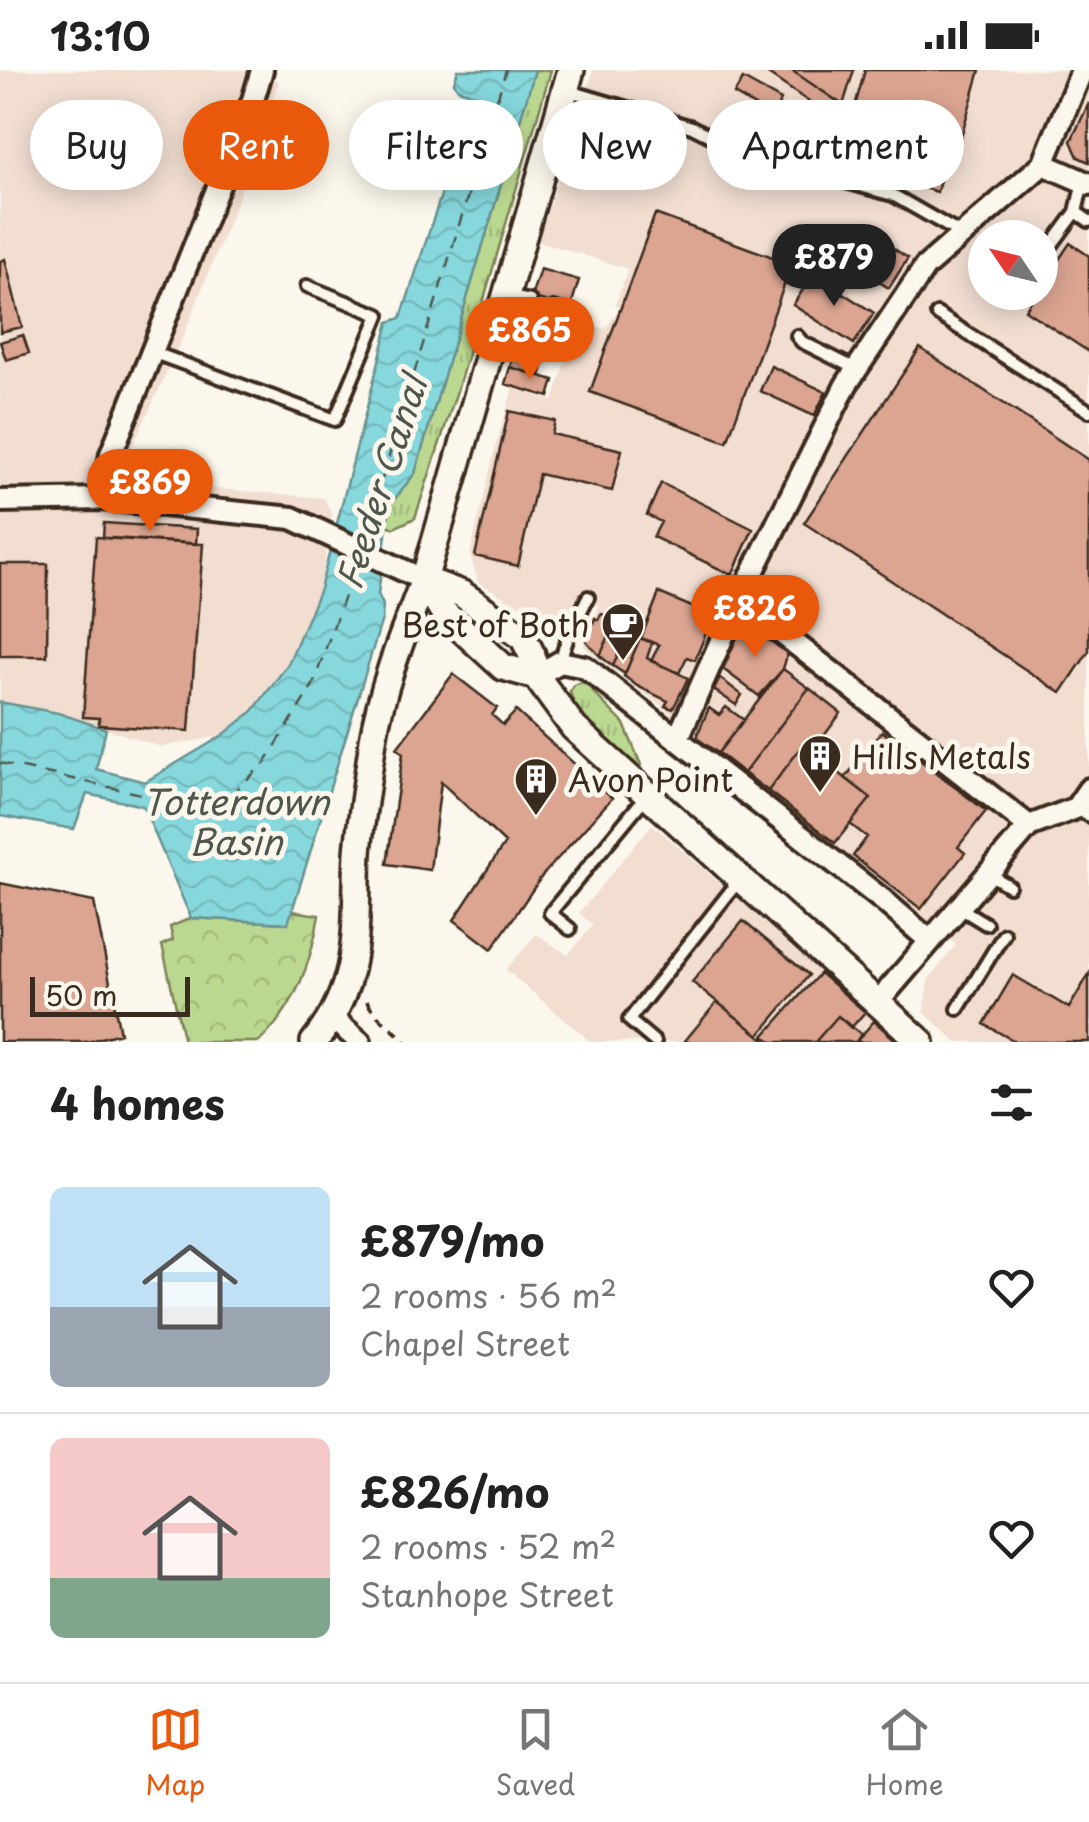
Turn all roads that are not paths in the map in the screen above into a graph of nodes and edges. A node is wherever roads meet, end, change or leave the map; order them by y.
1 (262, 70) edge
2 (1082, 70) edge
3 (568, 80) edge
4 (1043, 164) junction
5 (1086, 182) edge
6 (1076, 212) junction
7 (1089, 221) edge
8 (962, 234) junction
9 (1058, 236) edge
10 (307, 286) dead end
11 (554, 308) dead end
12 (567, 312) dead end
13 (937, 314) dead end
14 (798, 336) dead end
15 (152, 352) junction
16 (857, 369) junction
17 (1089, 410) edge
18 (104, 499) junction
19 (0, 500) edge
20 (424, 580) junction
21 (588, 596) dead end
22 (739, 600) junction
23 (560, 662) junction
24 (536, 676) junction
25 (678, 738) junction
26 (1089, 789) edge
27 (648, 794) junction
28 (1082, 812) edge
29 (1029, 826) junction
30 (988, 874) junction
31 (740, 878) junction
32 (1009, 886) dead end
33 (960, 908) junction
34 (986, 924) dead end
35 (570, 929) dead end
36 (1004, 934) dead end
37 (930, 942) junction
38 (878, 1002) junction
39 (958, 1009) dead end
40 (330, 1016) junction
41 (314, 1042) edge
42 (360, 1042) edge
43 (656, 1042) edge
44 (921, 1042) edge

1 - 15 street
2 - 4 street
3 - 8 lane
3 - 20 street
4 - 5 street
4 - 8 street
5 - 6 lane
6 - 7 lane
6 - 9 lane
8 - 16 street
10 - 15 lane
11 - 12 lane
13 - 17 lane
14 - 16 lane
15 - 18 street
16 - 22 street
18 - 19 street
18 - 20 street
20 - 24 street
20 - 40 street
21 - 23 lane
22 - 25 street
22 - 29 street
23 - 24 street
23 - 25 street
24 - 27 street
25 - 37 street
26 - 28 street
27 - 31 street
27 - 35 lane
28 - 29 street
29 - 30 street
30 - 32 lane
30 - 33 street
31 - 38 street
31 - 43 lane
33 - 34 lane
33 - 37 street
36 - 39 lane
37 - 38 street
38 - 44 street
40 - 41 street
40 - 42 street

